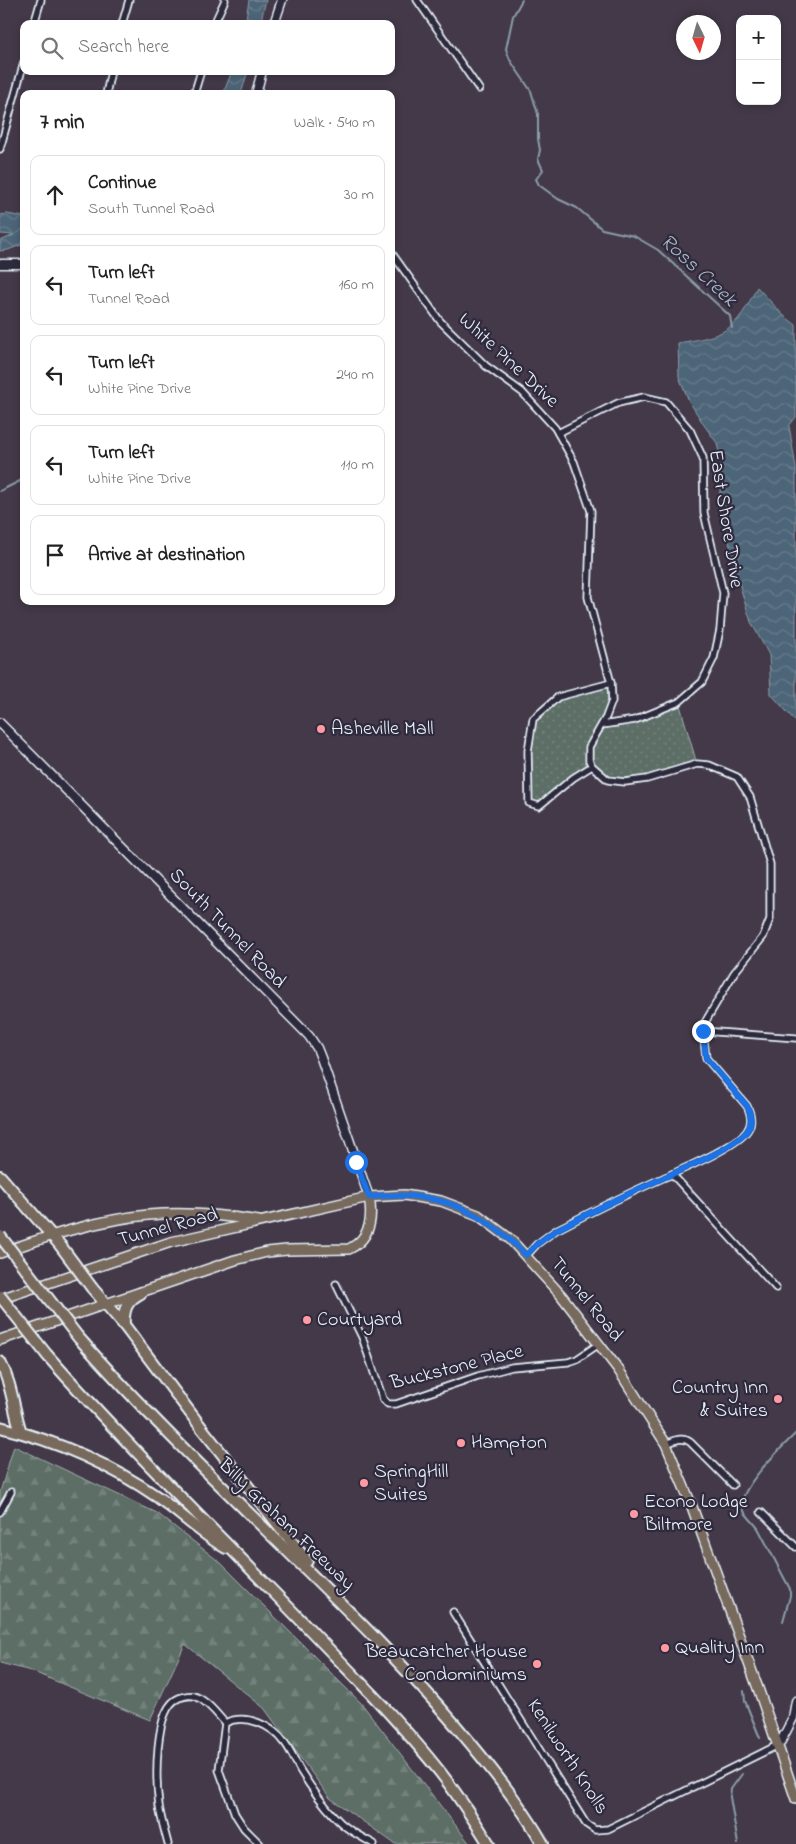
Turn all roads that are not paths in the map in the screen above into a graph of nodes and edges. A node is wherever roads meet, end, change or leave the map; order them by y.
1 (41, 0) edge
2 (129, 0) edge
3 (224, 0) edge
4 (282, 0) edge
5 (417, 0) edge
6 (35, 20) edge
7 (123, 20) edge
8 (216, 20) edge
9 (275, 20) edge
10 (20, 75) edge
11 (110, 75) edge
12 (199, 75) edge
13 (261, 75) edge
14 (479, 89) dead end
15 (107, 90) edge
16 (195, 90) edge
17 (257, 90) edge
18 (0, 149) edge
19 (395, 258) edge
20 (0, 264) edge
21 (20, 264) edge
22 (558, 432) junction
23 (611, 683) junction
24 (0, 723) edge
25 (602, 725) junction
26 (592, 766) junction
27 (703, 1031) junction
28 (796, 1038) edge
29 (672, 1174) junction
30 (0, 1176) edge
31 (369, 1197) junction
32 (264, 1222) junction
33 (51, 1235) junction
34 (0, 1236) edge
35 (0, 1253) edge
36 (526, 1255) junction
37 (336, 1284) dead end
38 (776, 1288) dead end
39 (141, 1293) junction
40 (0, 1297) edge
41 (105, 1303) junction
42 (124, 1325) junction
43 (0, 1340) edge
44 (599, 1344) junction
45 (0, 1362) edge
46 (0, 1426) edge
47 (21, 1432) junction
48 (666, 1444) junction
49 (734, 1485) dead end
50 (11, 1492) dead end
51 (0, 1512) edge
52 (761, 1512) dead end
53 (796, 1547) edge
54 (240, 1557) junction
55 (310, 1572) junction
56 (453, 1612) dead end
57 (796, 1701) edge
58 (225, 1723) junction
59 (779, 1744) junction
60 (796, 1799) edge
61 (168, 1844) edge
62 (260, 1844) edge
63 (374, 1844) edge
64 (489, 1844) edge
65 (543, 1844) edge

1 - 6 street
2 - 7 street
3 - 8 street
4 - 9 main road
5 - 14 street
10 - 18 street
11 - 15 street
12 - 16 street
13 - 17 main road
19 - 22 street, White Pine Drive
20 - 21 main road
22 - 23 street, White Pine Drive
22 - 25 street, East Shore Drive
23 - 25 street, White Pine Drive
23 - 26 street
24 - 31 main road, South Tunnel Road
25 - 26 street, White Pine Drive
26 - 27 street
27 - 28 street
27 - 29 street
29 - 36 street
29 - 38 street
30 - 33 highway
31 - 32 main road, Tunnel Road
31 - 36 main road, Tunnel Road
31 - 39 main road
32 - 33 main road
32 - 40 main road, Tunnel Road
33 - 35 main road
33 - 41 highway, bridge
34 - 55 highway, Billy Graham Freeway, bridge
36 - 44 main road, Tunnel Road
37 - 44 street, Buckstone Place
39 - 41 main road
39 - 42 highway
40 - 54 highway, bridge
41 - 42 highway
41 - 43 main road
42 - 55 highway
44 - 48 main road, Tunnel Road
45 - 47 highway
46 - 47 highway
47 - 54 highway
48 - 49 street
48 - 59 main road, Tunnel Road
50 - 51 street
52 - 53 street
54 - 64 highway
55 - 65 highway, Billy Graham Freeway
56 - 59 street, Kenilworth Knolls
57 - 59 main road
58 - 61 street
58 - 62 street
58 - 63 street
59 - 60 main road, Tunnel Road

